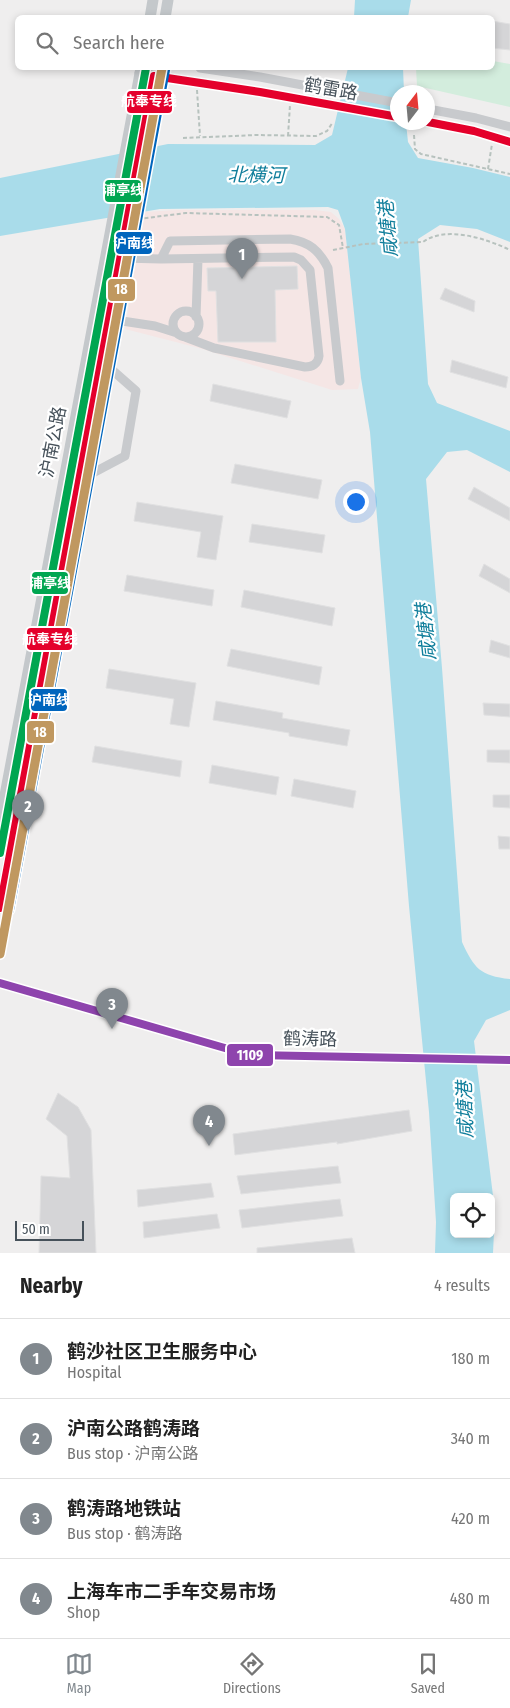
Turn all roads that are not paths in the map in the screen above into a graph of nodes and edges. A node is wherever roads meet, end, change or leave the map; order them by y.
1 (153, 0) edge
2 (168, 0) edge
3 (150, 15) edge
4 (166, 15) edge
5 (140, 70) edge
6 (213, 70) edge
7 (155, 72) edge
8 (390, 101) edge
9 (435, 110) edge
10 (390, 116) edge
11 (435, 124) edge
12 (510, 127) edge
13 (510, 142) edge
14 (121, 258) junction
15 (198, 258) junction
16 (161, 259) junction
17 (196, 317) junction
18 (109, 320) junction
19 (181, 335) junction
20 (103, 352) junction
21 (340, 381) dead end
22 (76, 500) junction
23 (0, 822) edge
24 (0, 908) edge
25 (0, 983) edge
26 (510, 1060) edge

1 - 3 main road
2 - 4 main road
5 - 7 street, 鹤雷路
5 - 23 main road, 沪南公路
6 - 8 street, 鹤雷路
7 - 10 street, 鹤雷路
7 - 14 main road, 沪南公路
9 - 12 street
11 - 13 street
14 - 16 street
14 - 18 main road, 沪南公路
15 - 16 street
15 - 17 street
15 - 19 street
16 - 21 street
17 - 19 street
17 - 19 street
18 - 19 street
18 - 20 main road, 沪南公路
20 - 22 main road, 沪南公路
20 - 22 street
22 - 24 main road, 沪南公路
25 - 26 street, 鹤涛路

